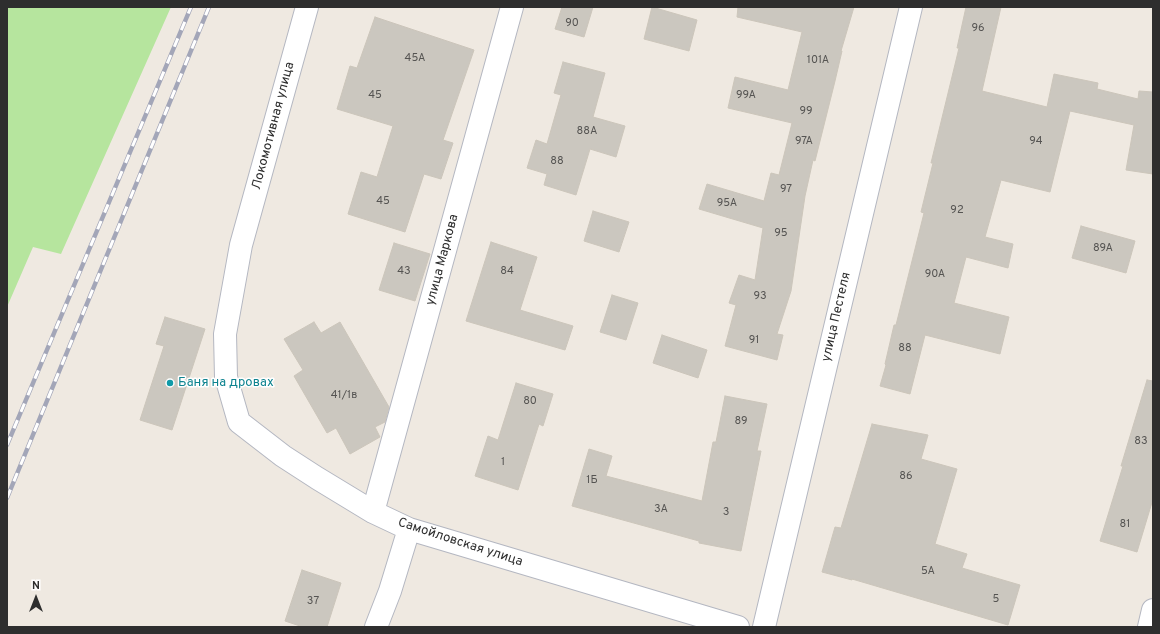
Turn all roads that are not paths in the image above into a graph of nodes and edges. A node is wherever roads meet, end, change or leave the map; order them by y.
1 (307, 7) edge
2 (512, 7) edge
3 (911, 7) edge
4 (241, 245) joint
5 (373, 512) junction
6 (409, 529) junction
7 (1153, 610) edge
8 (376, 627) edge
9 (738, 627) edge
10 (764, 627) edge
11 (1149, 627) edge

1 - 4 street, Локомотивная улица
2 - 5 street, улица Маркова
3 - 10 street, улица Пестеля
4 - 5 street, Самойловская улица
5 - 6 street, Самойловская улица
6 - 8 street
6 - 9 street, Самойловская улица
7 - 11 street

